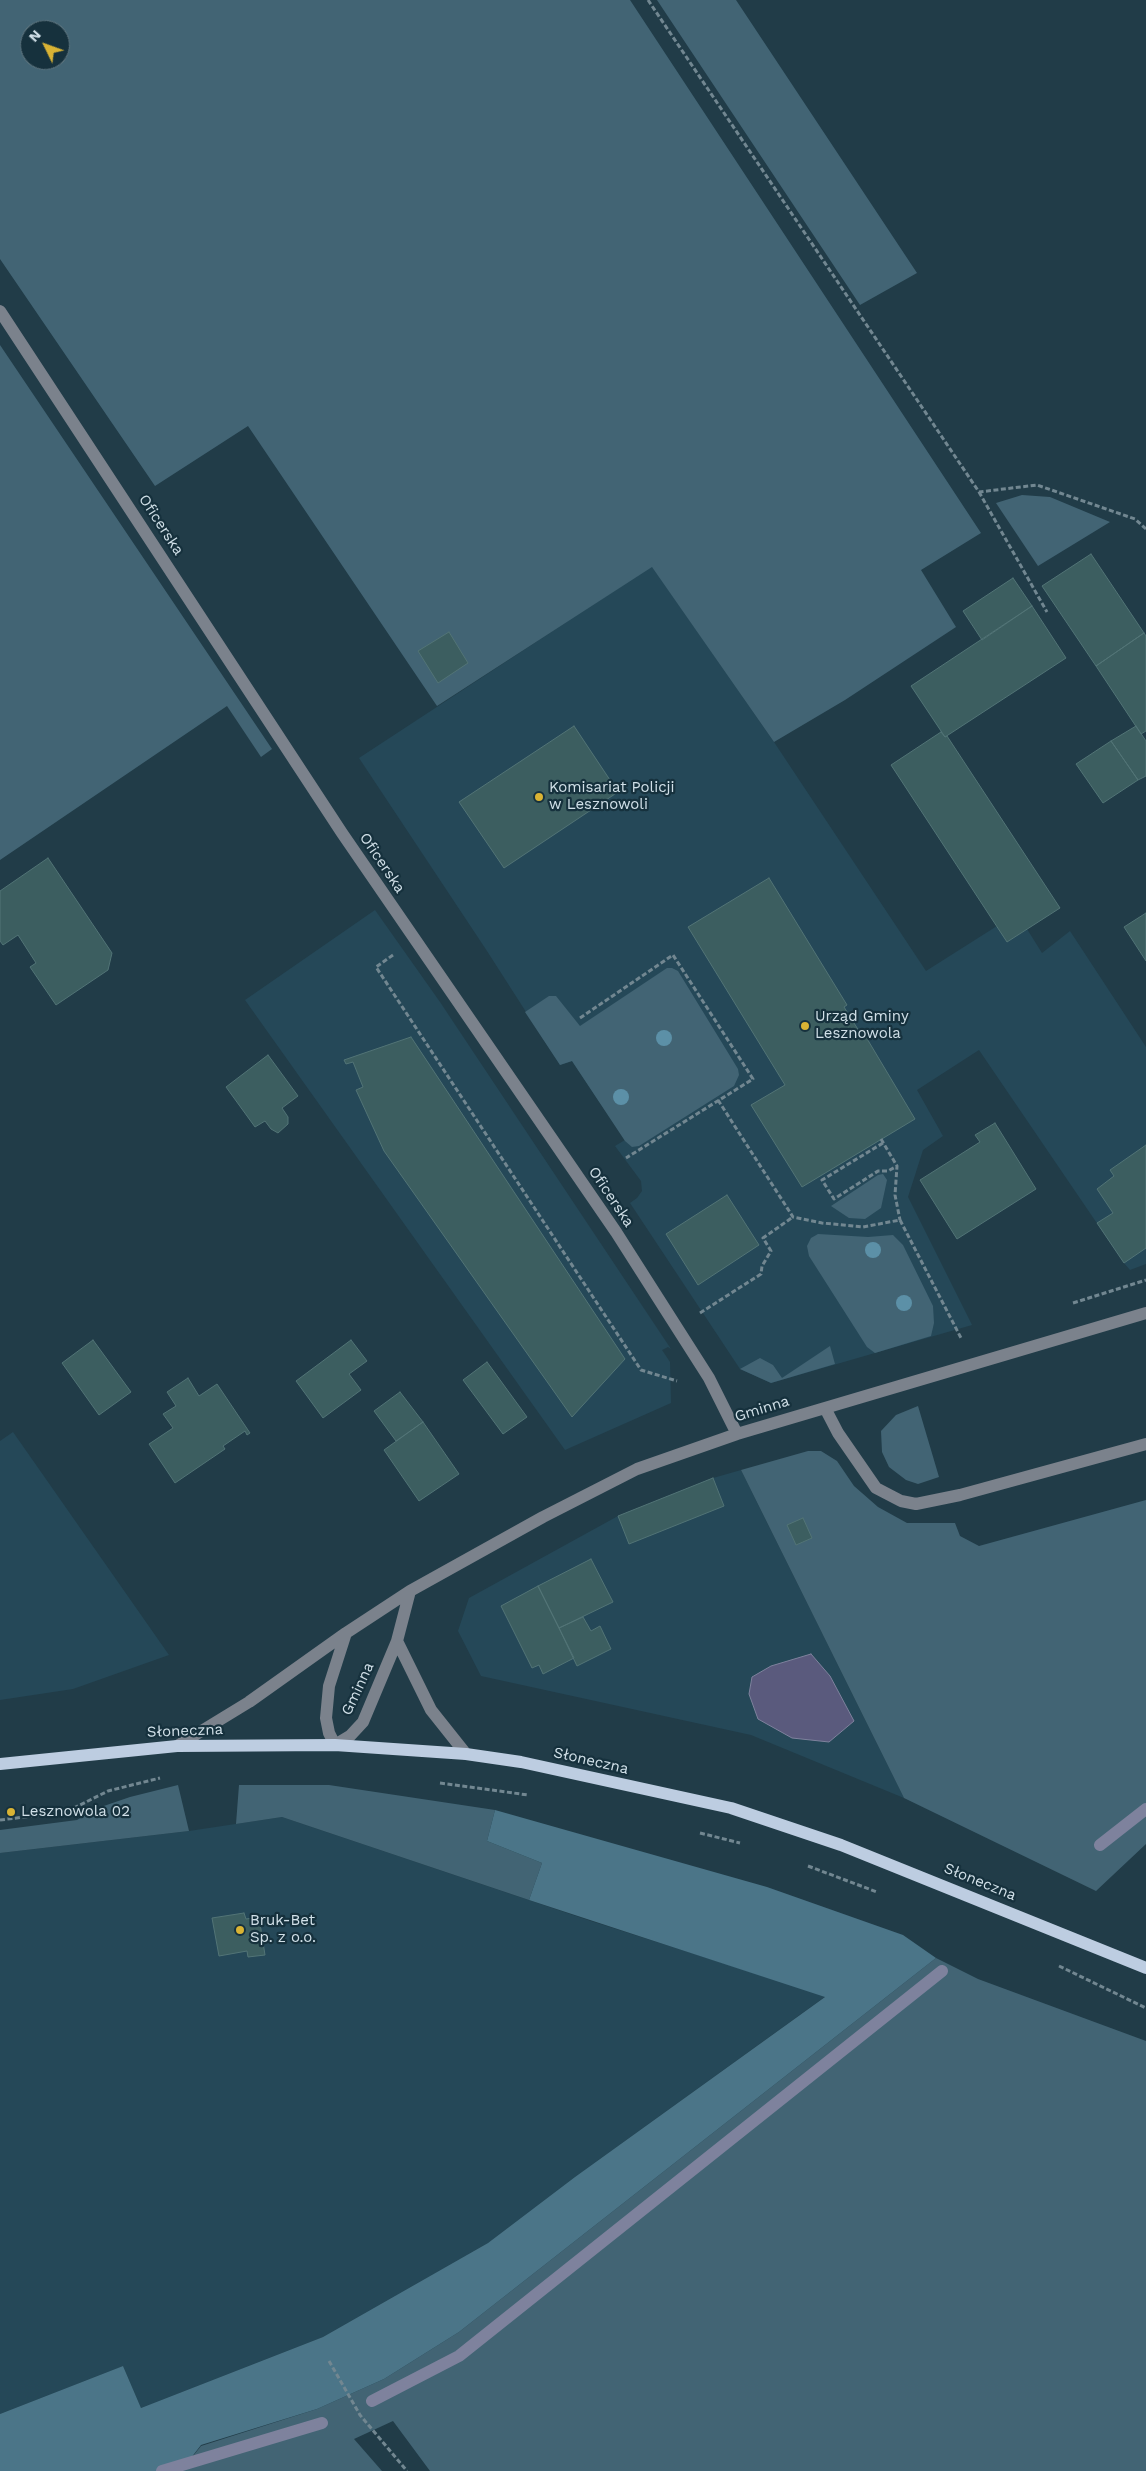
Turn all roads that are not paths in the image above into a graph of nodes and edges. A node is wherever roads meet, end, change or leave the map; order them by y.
1 (0, 311) edge
2 (1146, 1313) edge
3 (825, 1408) junction
4 (737, 1434) junction
5 (1146, 1444) edge
6 (410, 1591) junction
7 (346, 1633) junction
8 (398, 1642) junction
9 (335, 1745) junction
10 (178, 1746) junction
11 (466, 1754) junction
12 (0, 1764) edge
13 (1146, 1968) edge

1 - 4 street, Oficerska
2 - 3 street, Gminna
3 - 4 street, Gminna
3 - 5 street
4 - 6 street, Gminna
6 - 7 street, Gminna
6 - 8 street, Gminna
7 - 9 street, Gminna
7 - 10 street, Gminna
8 - 9 street, Gminna
8 - 11 street
9 - 10 main road, Słoneczna
9 - 11 main road, Słoneczna
10 - 12 main road, Słoneczna
11 - 13 main road, Słoneczna

